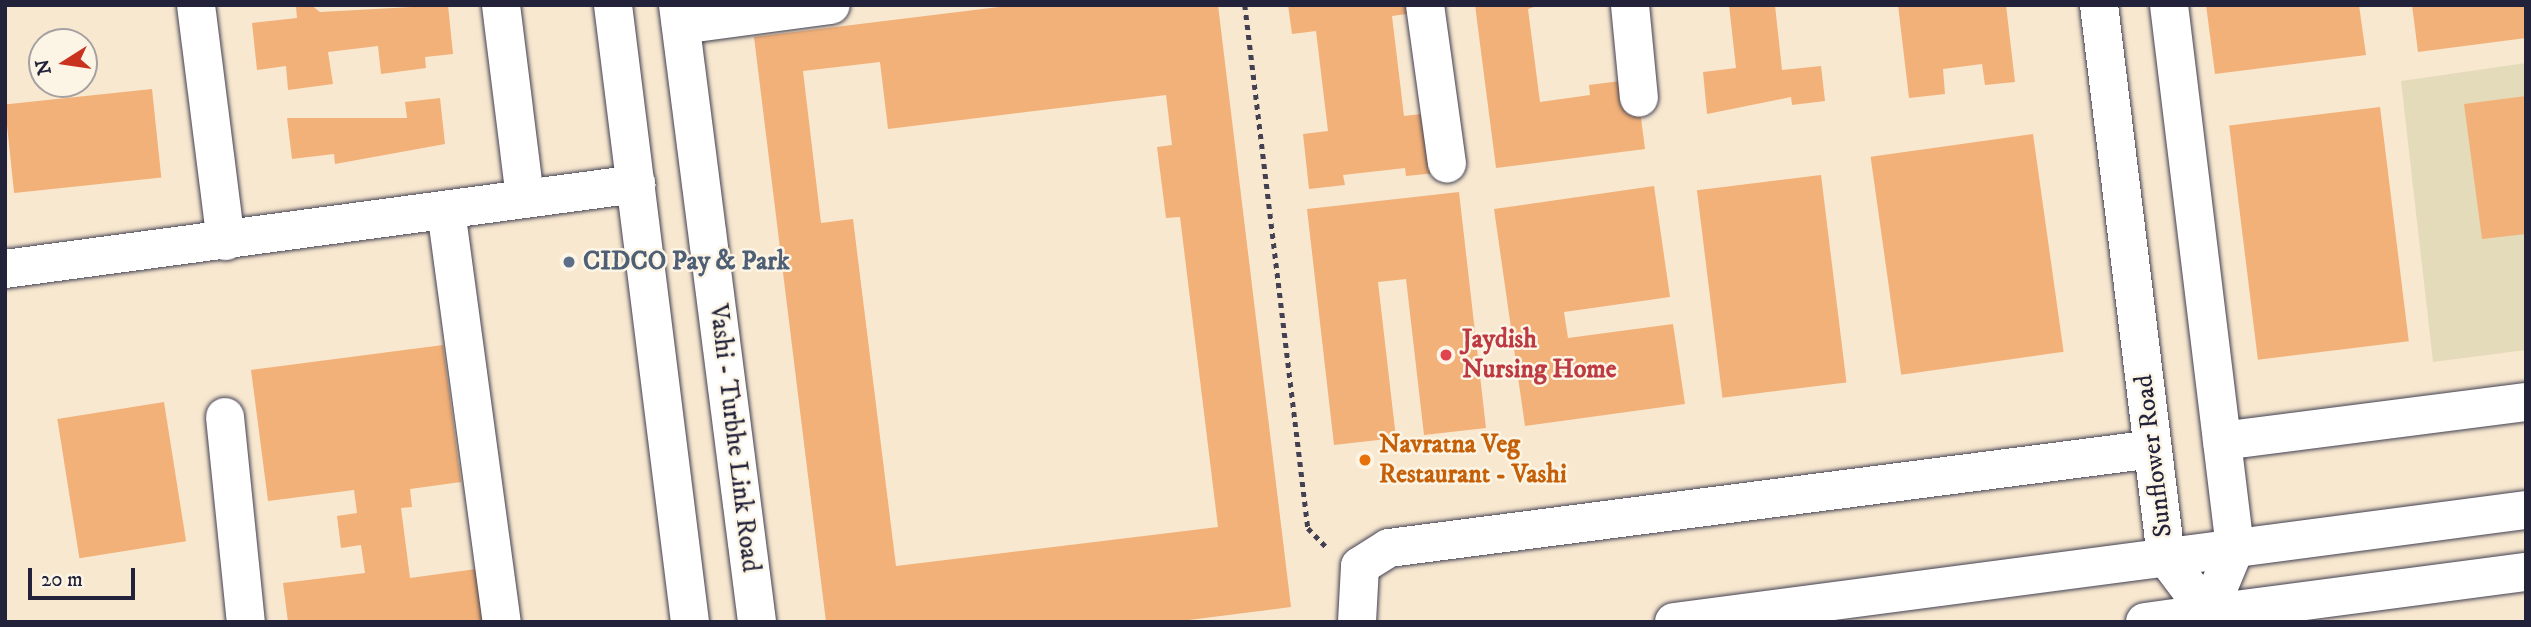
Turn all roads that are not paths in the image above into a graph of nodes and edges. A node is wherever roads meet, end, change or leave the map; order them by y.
1 (196, 5) edge
2 (501, 5) edge
3 (613, 5) edge
4 (831, 5) edge
5 (1426, 5) edge
6 (1630, 5) edge
7 (2099, 5) edge
8 (2169, 5) edge
9 (680, 15) edge
10 (1639, 98) dead end
11 (1447, 163) dead end
12 (636, 184) junction
13 (525, 199) junction
14 (446, 210) junction
15 (226, 241) junction
16 (5, 269) edge
17 (2526, 402) edge
18 (225, 417) dead end
19 (2222, 441) junction
20 (2153, 449) junction
21 (2526, 510) edge
22 (2235, 548) junction
23 (2166, 557) junction
24 (2526, 572) edge
25 (751, 574) junction
26 (684, 583) junction
27 (2209, 618) edge
28 (246, 622) edge
29 (502, 622) edge
30 (674, 622) edge
31 (690, 622) edge
32 (757, 622) edge
33 (772, 622) edge
34 (1357, 622) edge
35 (1674, 622) edge
36 (2145, 622) edge

1 - 15 main road
2 - 13 main road
3 - 12 main road
4 - 9 main road
5 - 11 main road
6 - 10 main road
7 - 20 main road, Sunflower Road
8 - 19 main road
9 - 25 main road, Vashi - Turbhe Link Road
12 - 13 main road
12 - 26 main road
13 - 14 main road
14 - 15 main road
14 - 29 main road
15 - 16 main road
17 - 19 main road
18 - 28 main road
19 - 22 main road
20 - 23 main road, Sunflower Road
20 - 34 main road
21 - 22 main road
22 - 23 main road
22 - 27 main road
23 - 27 main road, Sunflower Road
23 - 35 main road
24 - 27 main road
25 - 32 main road, Vashi - Turbhe Link Road
25 - 33 main road
26 - 30 main road
26 - 31 main road
27 - 36 main road

